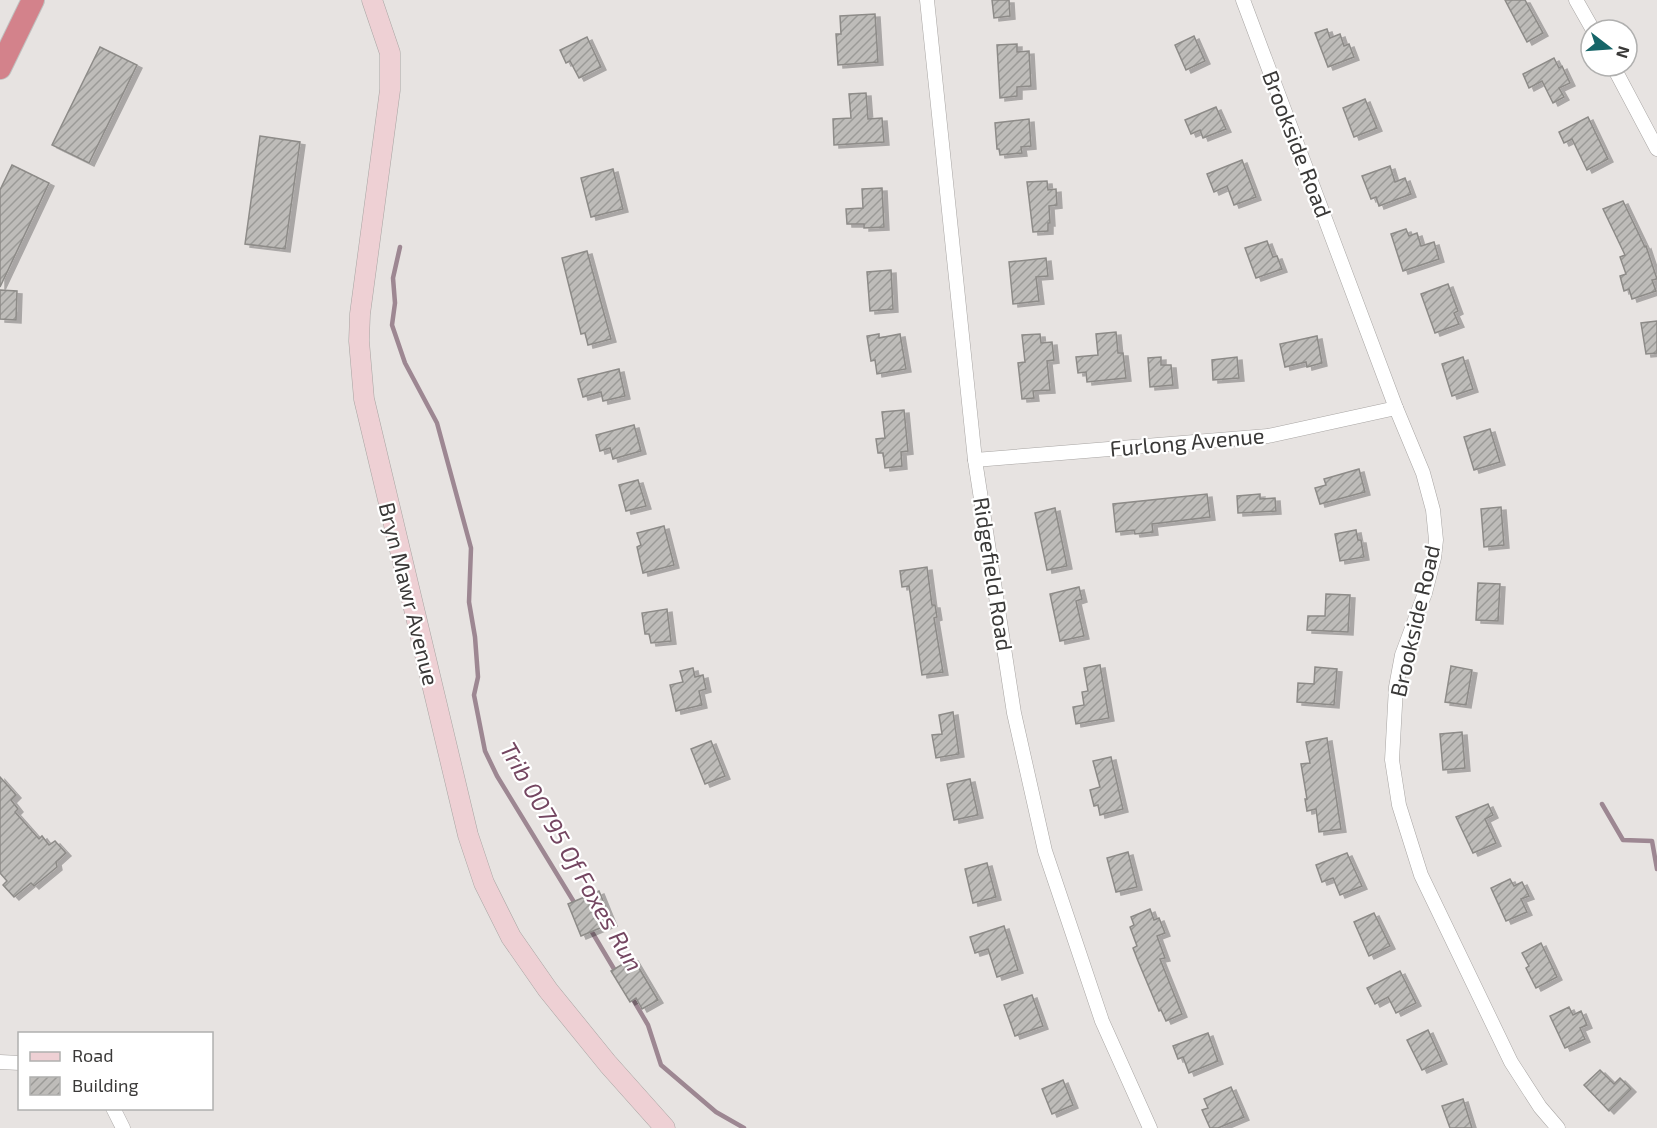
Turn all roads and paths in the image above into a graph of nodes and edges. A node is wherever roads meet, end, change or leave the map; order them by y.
1 (33, 0) edge
2 (372, 0) edge
3 (927, 0) edge
4 (1243, 0) edge
5 (1576, 0) edge
6 (1586, 18) edge
7 (0, 68) edge
8 (1619, 78) edge
9 (1657, 149) edge
10 (1396, 408) junction
11 (975, 460) junction
12 (0, 1062) edge
13 (18, 1063) edge
14 (114, 1110) edge
15 (123, 1128) edge
16 (665, 1128) edge
17 (1150, 1128) edge
18 (1558, 1128) edge

1 - 7 highway
2 - 16 main road, Bryn Mawr Avenue
3 - 11 street, Ridgefield Road
4 - 10 street, Brookside Road
5 - 6 street
8 - 9 street
10 - 11 street, Furlong Avenue
10 - 18 street, Brookside Road
11 - 17 street, Ridgefield Road
12 - 13 street
14 - 15 street

